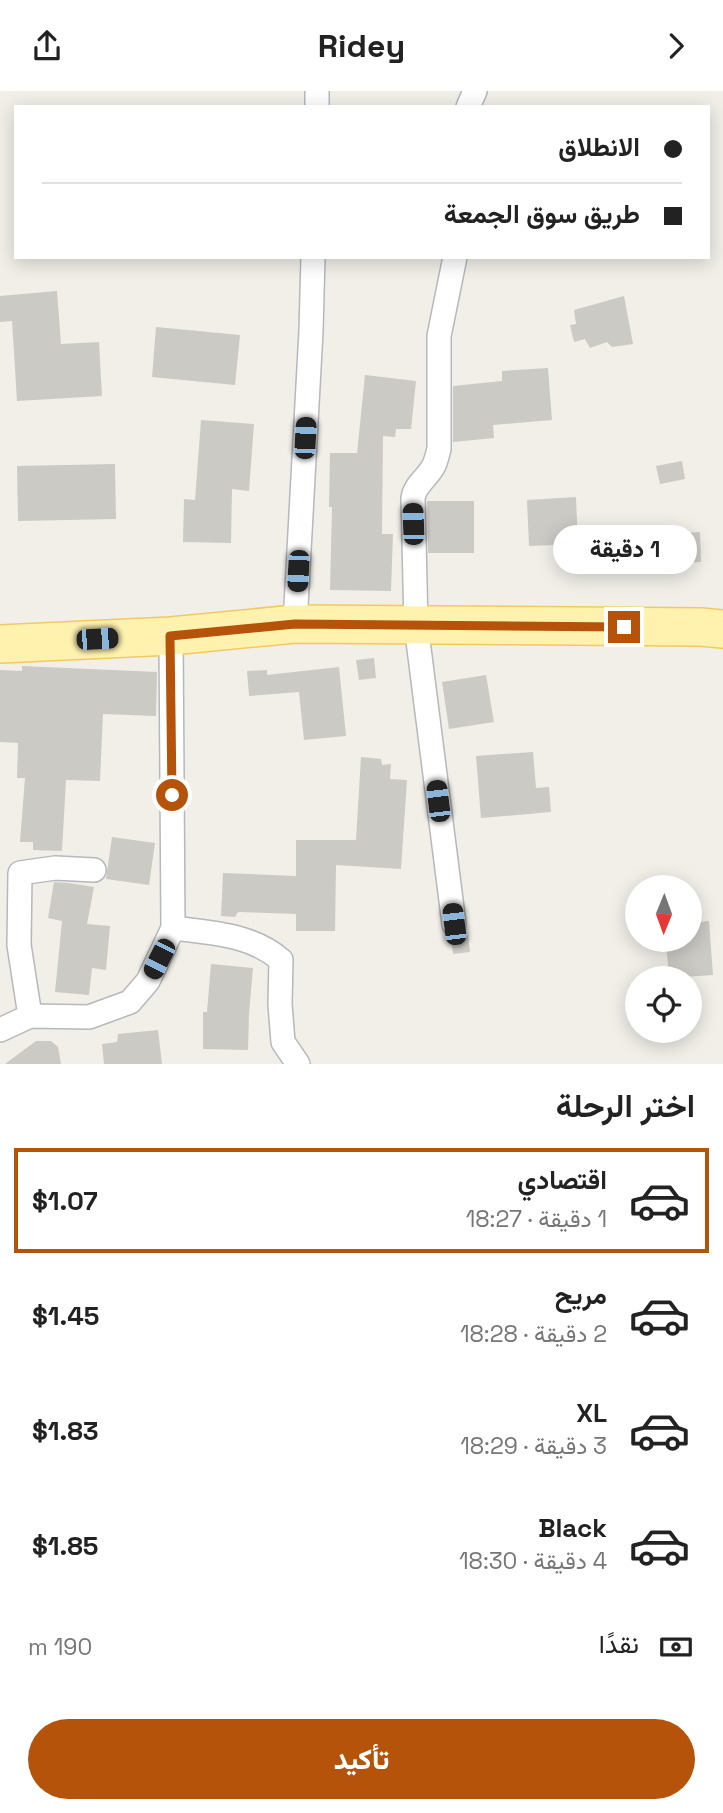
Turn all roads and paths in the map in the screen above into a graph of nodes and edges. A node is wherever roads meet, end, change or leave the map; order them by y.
1 (313, 259) edge
2 (456, 259) edge
3 (295, 624) junction
4 (416, 625) junction
5 (723, 629) edge
6 (170, 636) junction
7 (0, 644) edge
8 (94, 870) dead end
9 (454, 924) dead end
10 (173, 928) junction
11 (30, 1016) junction
12 (0, 1030) edge
13 (298, 1064) edge

1 - 3 street
2 - 4 street
3 - 4 main road
3 - 6 main road
4 - 5 main road
4 - 9 street
6 - 7 main road
6 - 10 street
8 - 11 street
10 - 11 street
10 - 13 street
11 - 12 street

